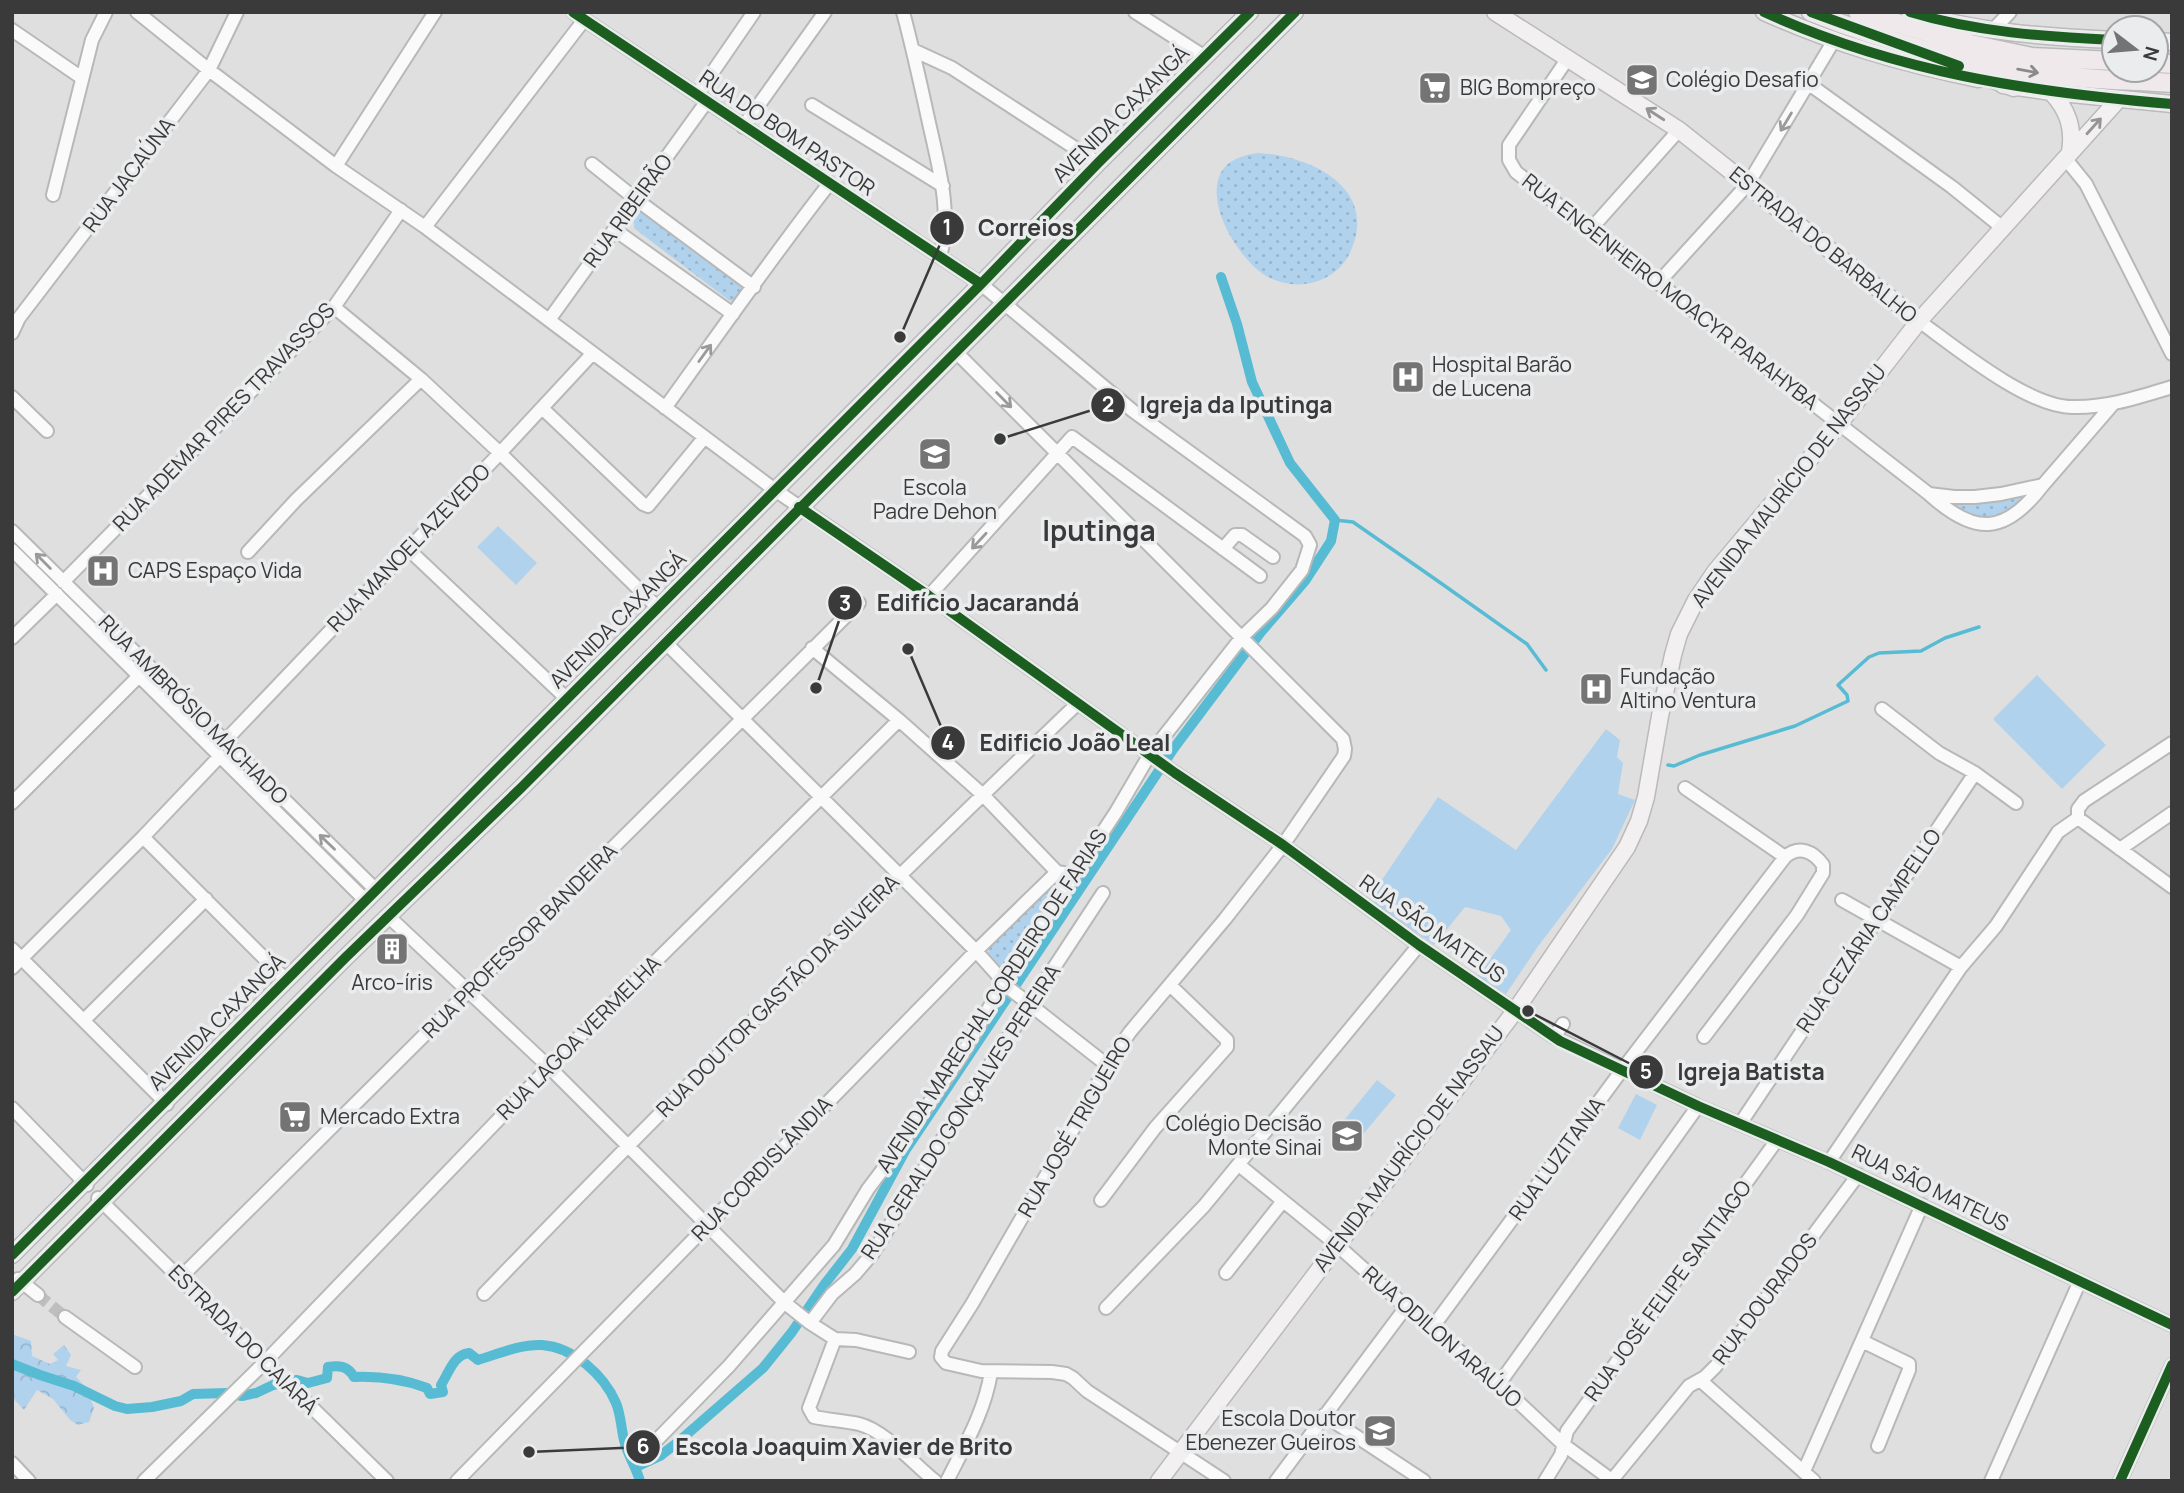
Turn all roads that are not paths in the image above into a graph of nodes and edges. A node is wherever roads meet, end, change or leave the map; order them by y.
1 (106, 12) edge
2 (237, 12) edge
3 (435, 12) edge
4 (573, 12) edge
5 (754, 12) edge
6 (825, 12) edge
7 (903, 12) edge
8 (1135, 12) edge
9 (1250, 12) edge
10 (1295, 12) edge
11 (1496, 12) edge
12 (1764, 12) edge
13 (1811, 12) edge
14 (1858, 12) edge
15 (2010, 12) edge
16 (143, 14) edge
17 (1906, 19) edge
18 (584, 20) junction
19 (1967, 27) joint
20 (12, 30) edge
21 (1992, 31) junction
22 (2100, 39) edge
23 (1890, 40) junction
24 (1833, 42) junction
25 (913, 50) junction
26 (1205, 57) junction
27 (1568, 58) junction
28 (2100, 60) edge
29 (209, 70) junction
30 (82, 78) junction
31 (2172, 83) edge
32 (1809, 84) junction
33 (2014, 87) junction
34 (2051, 92) junction
35 (702, 98) junction
36 (2118, 100) junction
37 (2172, 104) edge
38 (812, 105) dead end
39 (743, 127) junction
40 (1679, 130) junction
41 (2067, 155) junction
42 (1098, 163) junction
43 (592, 164) dead end
44 (336, 166) junction
45 (829, 184) junction
46 (1748, 184) junction
47 (943, 186) junction
48 (53, 195) dead end
49 (637, 200) junction
50 (401, 210) junction
51 (425, 227) junction
52 (2004, 229) junction
53 (615, 230) junction
54 (1590, 230) junction
55 (940, 257) junction
56 (981, 284) junction
57 (1658, 284) junction
58 (754, 287) junction
59 (1004, 304) junction
60 (334, 307) junction
61 (733, 314) junction
62 (549, 320) junction
63 (1919, 321) junction
64 (12, 333) edge
65 (956, 352) junction
66 (592, 354) junction
67 (2172, 354) edge
68 (421, 380) junction
69 (2172, 387) edge
70 (12, 397) edge
71 (2113, 404) junction
72 (542, 408) junction
73 (665, 408) junction
74 (1839, 424) junction
75 (47, 431) dead end
76 (704, 438) junction
77 (500, 453) junction
78 (1057, 453) junction
79 (2043, 485) junction
80 (775, 490) junction
81 (1929, 494) junction
82 (799, 507) junction
83 (12, 531) edge
84 (1308, 540) joint
85 (408, 549) junction
86 (1223, 549) junction
87 (12, 550) edge
88 (248, 552) dead end
89 (1273, 557) dead end
90 (1260, 576) dead end
91 (63, 582) junction
92 (57, 594) junction
93 (929, 596) junction
94 (859, 603) dead end
95 (658, 608) junction
96 (12, 638) edge
97 (1244, 639) junction
98 (665, 642) junction
99 (812, 648) junction
100 (139, 676) junction
101 (567, 699) junction
102 (1078, 703) junction
103 (1882, 709) dead end
104 (742, 718) junction
105 (899, 720) junction
106 (224, 742) junction
107 (2172, 743) edge
108 (1150, 754) junction
109 (220, 756) junction
110 (1975, 774) junction
111 (1685, 788) dead end
112 (982, 794) junction
113 (821, 797) junction
114 (12, 803) edge
115 (2016, 803) dead end
116 (2172, 813) edge
117 (2078, 818) junction
118 (143, 837) junction
119 (1283, 845) junction
120 (2120, 849) junction
121 (1784, 857) junction
122 (1057, 872) junction
123 (899, 875) junction
124 (1075, 876) junction
125 (2172, 887) edge
126 (1103, 893) dead end
127 (370, 895) junction
128 (206, 899) junction
129 (1842, 900) dead end
130 (388, 916) junction
131 (1876, 918) junction
132 (1419, 946) junction
133 (976, 951) junction
134 (17, 953) edge
135 (1961, 967) junction
136 (12, 968) edge
137 (286, 980) junction
138 (1170, 985) junction
139 (1007, 986) junction
140 (468, 993) junction
141 (1026, 1003) junction
142 (1515, 1011) junction
143 (84, 1020) junction
144 (1563, 1024) dead end
145 (1554, 1037) junction
146 (1704, 1037) dead end
147 (1107, 1065) junction
148 (549, 1067) junction
149 (1622, 1070) junction
150 (166, 1103) junction
151 (1698, 1106) junction
152 (12, 1108) edge
153 (1740, 1124) junction
154 (1777, 1140) junction
155 (628, 1144) junction
156 (1829, 1162) junction
157 (1239, 1165) junction
158 (1857, 1175) junction
159 (85, 1184) junction
160 (100, 1200) junction
161 (1101, 1200) dead end
162 (1283, 1200) junction
163 (1922, 1205) junction
164 (708, 1224) junction
165 (1336, 1244) junction
166 (12, 1255) edge
167 (1226, 1273) dead end
168 (180, 1278) junction
169 (2080, 1281) junction
170 (18, 1284) edge
171 (484, 1294) dead end
172 (38, 1295) tunnel mouth
173 (787, 1305) junction
174 (1406, 1307) junction
175 (1106, 1308) dead end
176 (65, 1317) tunnel mouth
177 (809, 1322) junction
178 (2172, 1325) edge
179 (1433, 1328) junction
180 (835, 1339) junction
181 (1861, 1341) junction
182 (909, 1352) dead end
183 (265, 1362) junction
184 (2172, 1365) edge
185 (135, 1367) dead end
186 (991, 1372) junction
187 (1700, 1380) junction
188 (1499, 1384) junction
189 (1324, 1415) junction
190 (1564, 1445) junction
191 (1878, 1447) dead end
192 (649, 1448) dead end
193 (1180, 1453) junction
194 (12, 1463) edge
195 (1804, 1471) junction
196 (145, 1479) edge
197 (1613, 1480) edge
198 (29, 1481) edge
199 (387, 1481) edge
200 (457, 1481) edge
201 (935, 1481) edge
202 (947, 1481) edge
203 (1159, 1481) edge
204 (1224, 1481) edge
205 (1276, 1481) edge
206 (1424, 1481) edge
207 (1545, 1481) edge
208 (1814, 1481) edge
209 (1991, 1481) edge
210 (2120, 1481) edge

1 - 30 street
2 - 29 street, RUA JACAÚNA
3 - 44 street
4 - 18 street, RUA DO BOM PASTOR
5 - 35 street, RUA RIBEIRÃO
6 - 39 street
7 - 25 street
8 - 26 street
9 - 26 main road, AVENIDA CAXANGÁ
10 - 59 main road
11 - 27 main road, ESTRADA DO BARBALHO
12 - 24 main road
13 - 23 highway
14 - 17 highway
15 - 21 street
16 - 29 street, RUA SÃO MATEUS
17 - 19 highway
17 - 28 highway
18 - 35 street, RUA DO BOM PASTOR
18 - 51 street
19 - 21 main road
20 - 30 street
21 - 22 main road
23 -> 31 highway
23 - 33 highway
24 - 32 street
24 - 33 main road
25 - 42 street
25 - 47 street
26 - 42 main road, AVENIDA CAXANGÁ
40 -> 27 main road, ESTRADA DO BARBALHO
27 - 54 street, RUA ENGENHEIRO MOACYR PARAHYBA
29 - 44 street, RUA SÃO MATEUS
29 - 64 street, RUA JACAÚNA
30 - 48 street
32 -> 46 street
32 - 52 street
33 - 34 main road
34 - 36 main road
34 - 41 main road
35 - 39 street, RUA DO BOM PASTOR
35 - 49 street, RUA RIBEIRÃO
36 - 37 main road
41 -> 36 main road, AVENIDA MAURÍCIO DE NASSAU
38 - 47 street
39 - 45 street, RUA DO BOM PASTOR
40 - 46 main road, ESTRADA DO BARBALHO
40 - 54 street
41 - 52 main road, AVENIDA MAURÍCIO DE NASSAU
41 - 67 street
42 - 56 main road, AVENIDA CAXANGÁ
43 - 49 street
44 - 50 street, RUA SÃO MATEUS
45 - 55 street, RUA DO BOM PASTOR
45 - 58 street
46 - 57 street
46 - 63 main road, ESTRADA DO BARBALHO
47 - 55 street
49 - 53 street, RUA RIBEIRÃO
49 - 58 street
50 - 51 street, RUA SÃO MATEUS
50 - 60 street, RUA ADEMAR PIRES TRAVASSOS
51 - 62 street, RUA SÃO MATEUS
52 - 63 main road, AVENIDA MAURÍCIO DE NASSAU
53 - 61 street
53 - 62 street, RUA RIBEIRÃO
54 - 57 street, RUA ENGENHEIRO MOACYR PARAHYBA
55 - 56 street, RUA DO BOM PASTOR
56 - 59 street, RUA DO BOM PASTOR
56 - 80 main road, AVENIDA CAXANGÁ
57 - 74 street, RUA ENGENHEIRO MOACYR PARAHYBA
58 - 61 street
59 - 65 main road
59 - 84 street, RUA DO BOM PASTOR
60 - 68 street
60 - 91 street, RUA ADEMAR PIRES TRAVASSOS
73 -> 61 street
62 - 66 street, RUA SÃO MATEUS
63 - 71 street, ESTRADA DO BARBALHO
63 - 74 main road, AVENIDA MAURÍCIO DE NASSAU
65 -> 78 street
65 - 82 main road
66 - 72 street, RUA MANOEL AZEVEDO
66 - 73 street, RUA SÃO MATEUS
68 - 77 street
68 - 88 street
69 - 71 street, ESTRADA DO BARBALHO
70 - 75 street
71 - 79 street, RUA ENGENHEIRO MOACYR PARAHYBA
72 - 76 street
72 - 77 street, RUA MANOEL AZEVEDO
73 - 76 street, RUA SÃO MATEUS
74 - 81 street, RUA ENGENHEIRO MOACYR PARAHYBA
74 - 142 main road, AVENIDA MAURÍCIO DE NASSAU
76 - 80 street, RUA SÃO MATEUS
77 - 85 street, RUA MANOEL AZEVEDO
77 - 95 street
78 - 86 street
78 -> 93 street
78 - 97 street
79 - 81 street
79 - 81 street, RUA ENGENHEIRO MOACYR PARAHYBA
80 - 82 street, RUA SÃO MATEUS
80 - 95 main road, AVENIDA CAXANGÁ
82 - 93 street, RUA SÃO MATEUS
82 - 98 main road
91 -> 83 street, RUA AMBRÓSIO MACHADO
84 - 97 street, AVENIDA MARECHAL CORDEIRO DE FARIAS
85 - 101 street
85 - 106 street, RUA MANOEL AZEVEDO
86 - 89 street
86 - 90 street
87 - 92 street, RUA AMBRÓSIO MACHADO
91 - 106 street, RUA AMBRÓSIO MACHADO
92 - 96 street
92 - 100 street, RUA AMBRÓSIO MACHADO
93 - 102 street, RUA SÃO MATEUS
94 - 99 street, RUA PROFESSOR BANDEIRA
95 - 101 main road, AVENIDA CAXANGÁ
97 - 108 street, AVENIDA MARECHAL CORDEIRO DE FARIAS
97 - 119 street, RUA JOSÉ TRIGUEIRO
98 - 104 street
98 - 130 main road
99 - 104 street, RUA PROFESSOR BANDEIRA
99 - 105 street
100 - 109 street, RUA AMBRÓSIO MACHADO
100 - 114 street
101 - 127 main road, AVENIDA CAXANGÁ
102 - 108 street, RUA SÃO MATEUS
102 - 112 street, RUA DOUTOR GASTÃO DA SILVEIRA
103 - 110 street
104 - 113 street
104 - 140 street, RUA PROFESSOR BANDEIRA
105 - 112 street
105 - 113 street, RUA LAGOA VERMELHA
127 -> 106 street, RUA AMBRÓSIO MACHADO
107 - 117 street
108 - 119 street, RUA SÃO MATEUS
108 - 124 street, AVENIDA MARECHAL CORDEIRO DE FARIAS
109 - 118 street
109 - 127 street, RUA AMBRÓSIO MACHADO
110 - 115 street
110 - 131 street, RUA CEZÁRIA CAMPELLO
111 - 121 street
112 - 122 street
112 - 123 street, RUA DOUTOR GASTÃO DA SILVEIRA
113 - 123 street
113 - 148 street, RUA LAGOA VERMELHA
116 - 120 street
117 - 120 street
117 - 135 street
118 - 128 street
118 - 134 street
119 - 132 street, RUA SÃO MATEUS
119 - 138 street, RUA JOSÉ TRIGUEIRO
120 - 125 street
121 - 146 street
121 - 149 street, RUA LUZITANIA
122 - 124 street
122 - 133 street, RUA CORDISLÂNDIA
123 - 133 street
123 - 155 street, RUA DOUTOR GASTÃO DA SILVEIRA
124 - 139 street, AVENIDA MARECHAL CORDEIRO DE FARIAS
126 - 141 street, RUA GERALDO GONÇALVES PEREIRA
127 - 137 main road, AVENIDA CAXANGÁ
128 - 137 street
128 - 143 street
129 - 131 street
130 - 140 street
130 - 160 main road
131 - 135 street
131 - 153 street, RUA CEZÁRIA CAMPELLO
132 - 142 street, RUA SÃO MATEUS
132 - 157 street
133 - 139 street
133 - 164 street, RUA CORDISLÂNDIA
134 - 136 street
134 - 143 street
135 - 156 street
137 - 150 main road, AVENIDA CAXANGÁ
138 - 147 street, RUA JOSÉ TRIGUEIRO
138 - 161 street
139 - 141 street
139 - 173 street, AVENIDA MARECHAL CORDEIRO DE FARIAS
140 - 148 street
140 - 168 street, RUA PROFESSOR BANDEIRA
141 - 147 street
141 - 177 street, RUA GERALDO GONÇALVES PEREIRA
142 - 145 street, RUA SÃO MATEUS
142 - 165 main road, AVENIDA MAURÍCIO DE NASSAU
143 - 150 street
144 - 145 street
145 - 149 street, RUA SÃO MATEUS
147 - 186 street, RUA JOSÉ TRIGUEIRO
148 - 155 street
148 - 183 street, RUA LAGOA VERMELHA
149 - 151 street, RUA SÃO MATEUS
149 - 179 street, RUA LUZITANIA
150 - 159 main road, AVENIDA CAXANGÁ
151 - 153 street, RUA SÃO MATEUS
151 - 188 street
152 - 159 street
153 - 154 street, RUA SÃO MATEUS
154 - 156 street, RUA SÃO MATEUS
154 - 190 street, RUA JOSÉ FELIPE SANTIAGO
155 - 164 street
155 - 171 street, RUA DOUTOR GASTÃO DA SILVEIRA
156 - 158 street, RUA SÃO MATEUS
157 - 162 street, RUA ODILON ARAÚJO
157 - 175 street
158 - 163 street, RUA SÃO MATEUS
158 - 187 street, RUA DOURADOS
159 - 166 main road, AVENIDA CAXANGÁ
160 - 168 street, ESTRADA DO CAIARÁ
160 - 170 main road
162 - 165 street, RUA ODILON ARAÚJO
162 - 167 street
163 - 169 street, RUA SÃO MATEUS
163 - 181 street
164 - 173 street
164 - 200 street, RUA CORDISLÂNDIA
165 - 174 street, RUA ODILON ARAÚJO
165 - 193 main road, AVENIDA MAURÍCIO DE NASSAU
168 - 183 street, ESTRADA DO CAIARÁ
169 - 178 street, RUA SÃO MATEUS
169 - 209 street
170 - 172 street
173 - 177 street
173 - 192 street, AVENIDA MARECHAL CORDEIRO DE FARIAS
174 - 179 street, RUA ODILON ARAÚJO
174 - 189 street
176 - 185 street
177 - 180 street
179 - 188 street, RUA ODILON ARAÚJO
180 - 182 street
180 - 201 street
181 - 191 street
181 - 195 street
183 - 196 street, RUA LAGOA VERMELHA
183 - 199 street, ESTRADA DO CAIARÁ
184 - 210 street
186 - 193 street
186 - 202 street
187 - 195 street
187 - 197 street, RUA DOURADOS
188 - 190 street, RUA ODILON ARAÚJO
189 - 205 street
189 - 206 street
190 - 197 street, RUA ODILON ARAÚJO
190 - 207 street, RUA JOSÉ FELIPE SANTIAGO
193 - 203 main road, AVENIDA MAURÍCIO DE NASSAU
193 - 204 street
194 - 198 street
195 - 208 street

